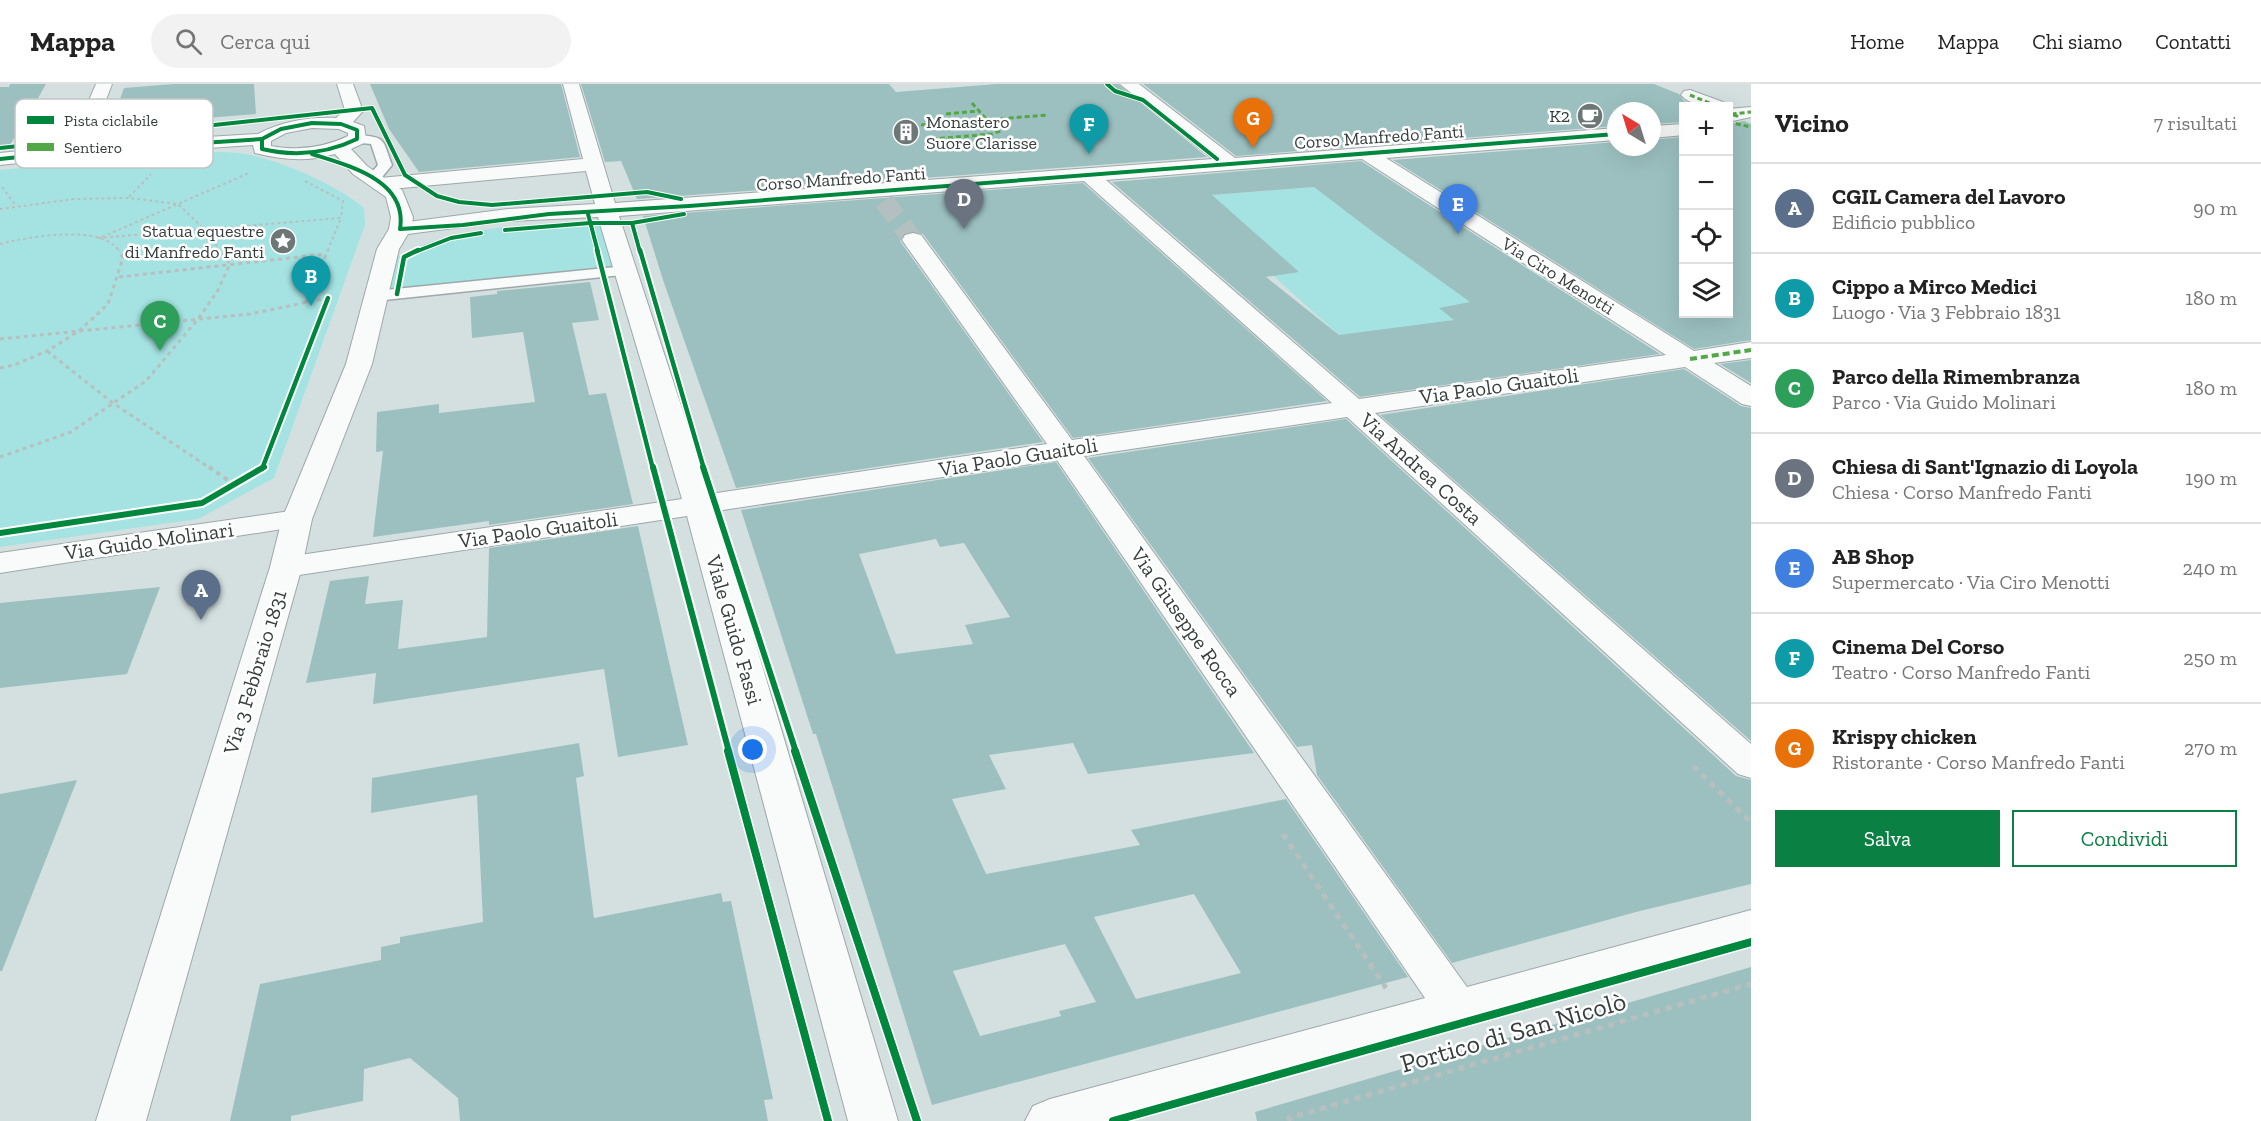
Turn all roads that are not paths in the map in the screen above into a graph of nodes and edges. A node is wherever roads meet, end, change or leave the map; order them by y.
1 (104, 84) edge
2 (345, 84) edge
3 (571, 84) edge
4 (1128, 84) edge
5 (1690, 95) dead end
6 (98, 99) edge
7 (1735, 118) edge
8 (341, 124) junction
9 (1679, 129) edge
10 (1661, 131) edge
11 (1607, 135) edge
12 (262, 139) junction
13 (213, 142) edge
14 (349, 143) junction
15 (1365, 153) junction
16 (312, 154) junction
17 (15, 157) edge
18 (0, 159) edge
19 (1230, 163) junction
20 (594, 164) junction
21 (1089, 175) junction
22 (377, 182) junction
23 (607, 210) junction
24 (549, 214) junction
25 (508, 215) junction
26 (394, 239) junction
27 (913, 240) tunnel mouth
28 (626, 271) junction
29 (375, 296) junction
30 (1751, 350) edge
31 (1690, 359) junction
32 (1751, 398) edge
33 (1352, 407) junction
34 (1065, 450) junction
35 (699, 506) junction
36 (297, 519) junction
37 (0, 563) edge
38 (286, 567) junction
39 (1751, 765) edge
40 (1751, 927) edge
41 (1456, 1007) junction
42 (121, 1121) edge
43 (873, 1121) edge
44 (1050, 1121) edge

1 - 6 street
2 - 8 street
3 - 20 street, Viale Guido Fassi
4 - 19 street
5 - 7 street
8 - 12 street
8 - 14 street
9 - 10 street
11 - 15 street, Corso Manfredo Fanti
12 - 13 street
12 - 16 street
14 - 16 street
14 - 22 street
14 - 22 lane
15 - 19 street, Corso Manfredo Fanti
15 - 31 street, Via Ciro Menotti
16 - 22 street
17 - 18 street
19 - 21 street, Corso Manfredo Fanti
20 - 22 street
20 - 23 street, Viale Guido Fassi
21 - 23 street, Corso Manfredo Fanti
21 - 33 street, Via Andrea Costa
22 - 25 street
22 - 26 street
23 - 24 street, Corso Manfredo Fanti
23 - 28 street, Viale Guido Fassi
24 - 25 street
24 - 26 street
25 - 26 street
26 - 29 street, Via 3 Febbraio 1831
27 - 34 street, Via Giuseppe Rocca
28 - 29 lane
28 - 35 street, Viale Guido Fassi
29 - 36 street, Via 3 Febbraio 1831
30 - 31 street, Via Paolo Guaitoli
31 - 32 street, Via Ciro Menotti
31 - 33 street, Via Paolo Guaitoli
33 - 34 street, Via Paolo Guaitoli
33 - 39 street, Via Andrea Costa
34 - 35 street, Via Paolo Guaitoli
34 - 41 street, Via Giuseppe Rocca
35 - 38 street, Via Paolo Guaitoli
35 - 43 street, Viale Guido Fassi
36 - 37 street, Via Guido Molinari
36 - 38 street, Via 3 Febbraio 1831
38 - 42 street, Via 3 Febbraio 1831
40 - 41 street
41 - 44 street

